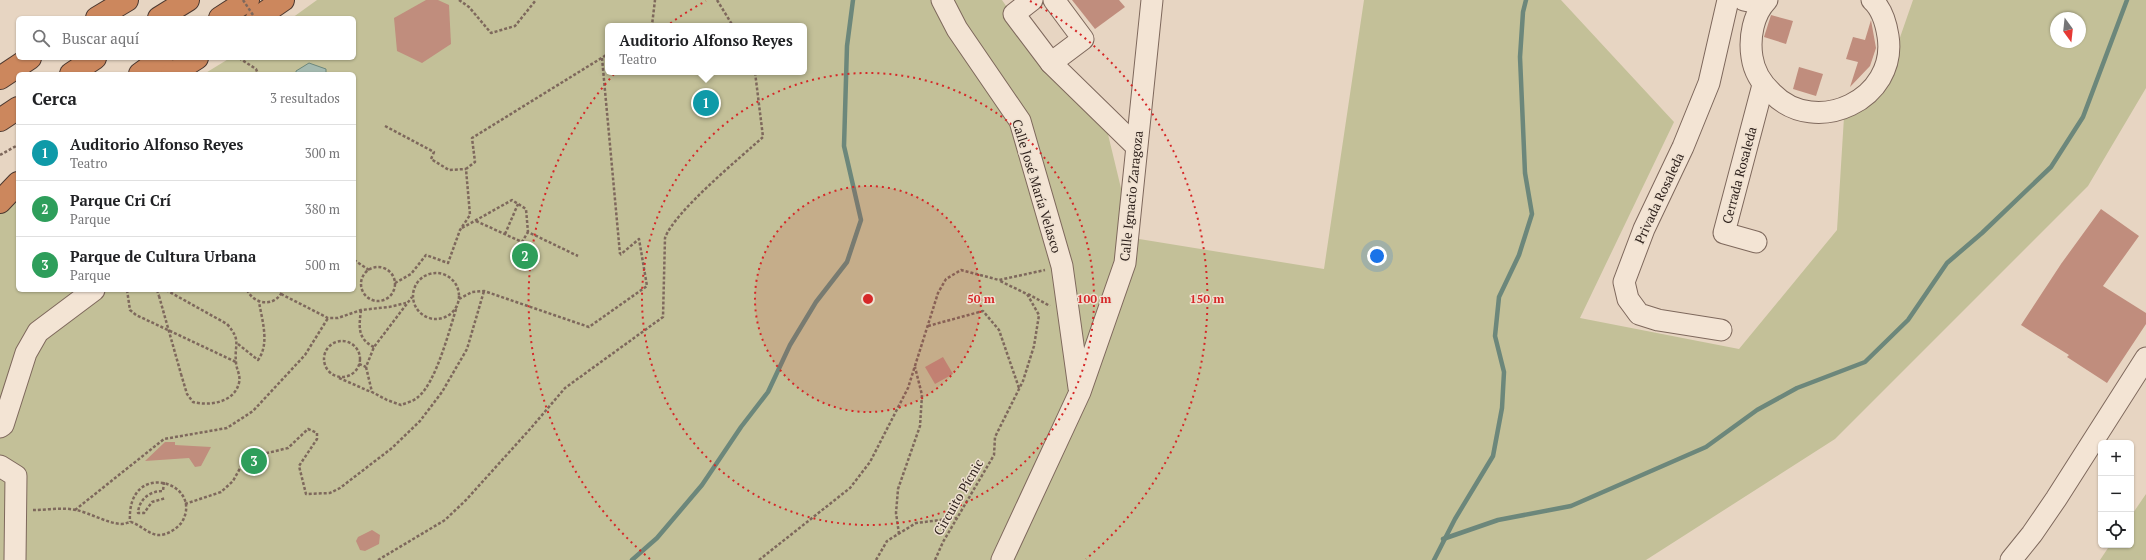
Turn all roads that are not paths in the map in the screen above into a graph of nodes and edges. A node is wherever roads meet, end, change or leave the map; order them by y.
1 (127, 0) edge
2 (188, 0) edge
3 (248, 0) edge
4 (283, 0) edge
5 (942, 0) edge
6 (1032, 0) edge
7 (1054, 0) edge
8 (1152, 0) edge
9 (1728, 0) edge
10 (1872, 0) edge
11 (1758, 1) edge
12 (100, 16) edge
13 (162, 16) edge
14 (223, 16) edge
15 (259, 16) edge
16 (27, 60) edge
17 (92, 60) edge
18 (159, 60) edge
19 (194, 60) edge
20 (1051, 62) junction
21 (0, 70) edge
22 (74, 72) edge
23 (143, 72) edge
24 (175, 72) edge
25 (0, 78) edge
26 (1763, 84) junction
27 (16, 109) edge
28 (0, 120) edge
29 (1136, 146) junction
30 (16, 172) edge
31 (0, 180) edge
32 (16, 185) edge
33 (0, 202) edge
34 (1756, 242) dead end
35 (91, 292) edge
36 (1720, 330) dead end
37 (2146, 358) edge
38 (1080, 392) junction
39 (0, 427) edge
40 (0, 466) edge
41 (2013, 559) edge
42 (15, 560) edge
43 (1002, 560) edge

1 - 12 highway
2 - 13 highway
3 - 14 highway
4 - 15 highway
5 - 38 street, Calle José María Velasco
6 - 20 street
7 - 20 street
8 - 29 street, Calle Ignacio Zaragoza
9 - 36 street, Privada Rosaleda
10 - 26 street
11 - 26 street
16 - 21 street
16 - 25 highway
17 - 22 highway
18 - 23 highway
19 - 24 highway
20 - 29 street
26 - 34 street, Cerrada Rosaleda
27 - 28 highway
29 - 38 street, Calle Ignacio Zaragoza
30 - 31 highway
32 - 33 highway
35 - 39 street
37 - 41 street
38 - 43 street, Calle Ignacio Zaragoza
40 - 42 street

